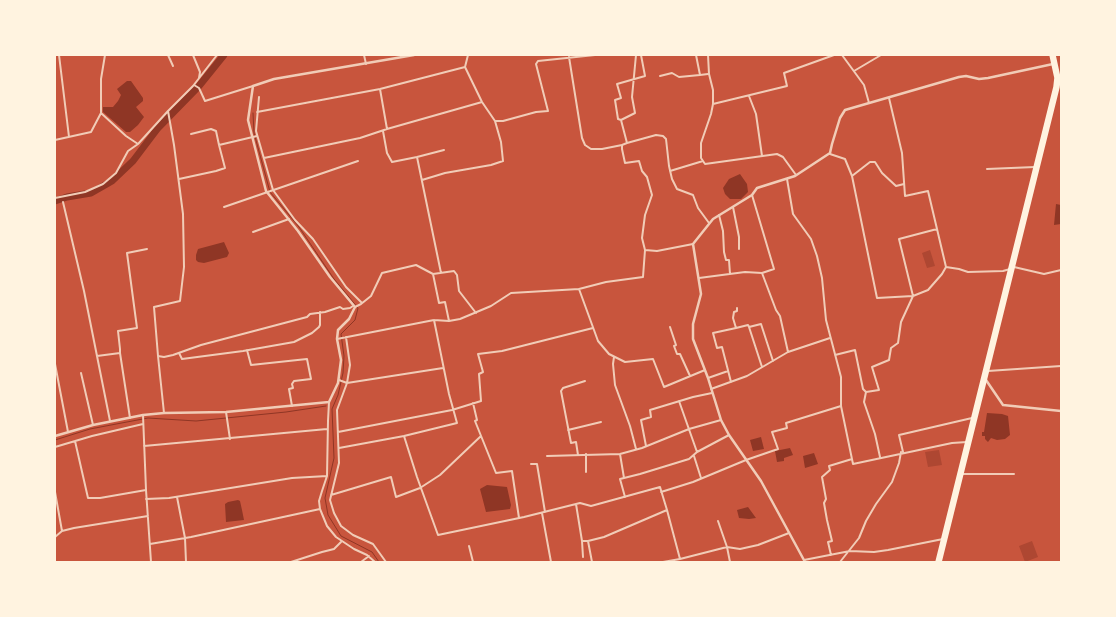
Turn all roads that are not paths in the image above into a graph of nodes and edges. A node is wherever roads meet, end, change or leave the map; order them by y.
1 (59, 55) edge
2 (106, 55) edge
3 (168, 55) edge
4 (192, 55) edge
5 (217, 55) edge
6 (364, 55) edge
7 (414, 55) edge
8 (468, 55) edge
9 (594, 55) edge
10 (636, 55) edge
11 (641, 55) edge
12 (696, 55) edge
13 (708, 55) edge
14 (834, 55) edge
15 (842, 55) edge
16 (881, 55) edge
17 (1053, 55) edge
18 (55, 56) edge
19 (569, 57) junction
20 (366, 64) junction
21 (1055, 64) junction
22 (173, 66) dead end
23 (465, 67) junction
24 (854, 71) junction
25 (708, 74) junction
26 (660, 76) dead end
27 (700, 76) junction
28 (198, 80) junction
29 (634, 80) junction
30 (194, 85) junction
31 (253, 86) junction
32 (1059, 87) edge
33 (380, 89) junction
34 (749, 96) junction
35 (258, 97) dead end
36 (889, 98) junction
37 (482, 102) junction
38 (869, 103) junction
39 (712, 104) junction
40 (168, 111) junction
41 (257, 112) junction
42 (101, 113) junction
43 (621, 120) junction
44 (495, 121) junction
45 (387, 129) junction
46 (383, 131) junction
47 (191, 134) dead end
48 (257, 136) junction
49 (70, 137) junction
50 (252, 138) junction
51 (55, 140) edge
52 (627, 143) junction
53 (138, 144) junction
54 (219, 145) junction
55 (622, 145) junction
56 (444, 150) dead end
57 (830, 154) junction
58 (762, 156) junction
59 (417, 157) junction
60 (264, 158) junction
61 (358, 161) dead end
62 (703, 161) junction
63 (1035, 167) junction
64 (987, 169) dead end
65 (670, 171) junction
66 (796, 175) junction
67 (852, 176) junction
68 (179, 179) junction
69 (787, 179) junction
70 (422, 180) junction
71 (904, 184) junction
72 (270, 191) junction
73 (752, 195) junction
74 (55, 198) edge
75 (63, 202) dead end
76 (224, 207) dead end
77 (733, 207) junction
78 (719, 215) junction
79 (289, 219) junction
80 (709, 223) junction
81 (937, 229) junction
82 (253, 232) dead end
83 (693, 244) junction
84 (148, 249) dead end
85 (739, 249) dead end
86 (644, 250) junction
87 (946, 267) junction
88 (1012, 268) junction
89 (1061, 270) edge
90 (441, 273) junction
91 (434, 274) junction
92 (730, 274) junction
93 (762, 274) junction
94 (698, 278) junction
95 (579, 288) junction
96 (913, 296) junction
97 (361, 304) junction
98 (354, 306) junction
99 (737, 308) dead end
100 (320, 312) junction
101 (476, 313) junction
102 (434, 320) junction
103 (449, 321) junction
104 (670, 327) dead end
105 (749, 327) junction
106 (593, 328) junction
107 (736, 328) junction
108 (346, 338) junction
109 (830, 338) junction
110 (338, 339) junction
111 (247, 350) junction
112 (788, 352) junction
113 (120, 353) junction
114 (179, 353) junction
115 (835, 355) junction
116 (97, 356) junction
117 (158, 356) junction
118 (614, 357) junction
119 (772, 361) junction
120 (55, 364) edge
121 (1061, 366) edge
122 (762, 367) junction
123 (443, 368) junction
124 (705, 370) junction
125 (728, 371) junction
126 (988, 371) junction
127 (81, 373) dead end
128 (690, 376) junction
129 (708, 378) junction
130 (339, 380) junction
131 (985, 380) junction
132 (585, 381) dead end
133 (731, 382) junction
134 (347, 383) junction
135 (711, 390) junction
136 (866, 392) junction
137 (712, 393) junction
138 (679, 401) junction
139 (330, 402) junction
140 (473, 403) junction
141 (292, 406) junction
142 (841, 406) junction
143 (452, 410) junction
144 (1061, 411) edge
145 (226, 412) junction
146 (164, 413) junction
147 (143, 415) junction
148 (130, 418) junction
149 (972, 418) junction
150 (721, 420) junction
151 (110, 422) junction
152 (601, 422) dead end
153 (143, 424) junction
154 (93, 425) junction
155 (327, 429) junction
156 (689, 429) junction
157 (568, 430) junction
158 (68, 432) junction
159 (338, 432) junction
160 (729, 435) junction
161 (55, 436) edge
162 (404, 436) junction
163 (481, 436) junction
164 (230, 438) junction
165 (75, 441) junction
166 (968, 442) junction
167 (144, 446) junction
168 (646, 446) junction
169 (55, 447) edge
170 (339, 448) junction
171 (636, 449) junction
172 (697, 452) junction
173 (902, 452) junction
174 (586, 454) junction
175 (620, 454) junction
176 (578, 455) junction
177 (547, 456) dead end
178 (694, 456) junction
179 (880, 457) junction
180 (852, 459) junction
181 (746, 460) junction
182 (531, 464) dead end
183 (586, 472) dead end
184 (962, 474) junction
185 (1014, 474) dead end
186 (328, 476) junction
187 (624, 478) junction
188 (701, 478) junction
189 (420, 488) junction
190 (146, 490) junction
191 (55, 492) edge
192 (661, 492) junction
193 (331, 495) junction
194 (176, 497) junction
195 (625, 497) junction
196 (146, 499) junction
197 (576, 504) junction
198 (320, 509) junction
199 (667, 510) junction
200 (543, 512) junction
201 (148, 516) junction
202 (519, 518) junction
203 (718, 521) dead end
204 (62, 531) junction
205 (789, 533) junction
206 (55, 537) edge
207 (185, 538) junction
208 (944, 539) junction
209 (582, 541) junction
210 (588, 541) junction
211 (341, 542) junction
212 (150, 544) junction
213 (469, 546) dead end
214 (727, 547) junction
215 (850, 551) junction
216 (831, 555) junction
217 (369, 556) junction
218 (583, 557) dead end
219 (680, 559) junction
220 (673, 561) edge
221 (804, 561) edge
222 (151, 562) edge
223 (186, 562) edge
224 (291, 562) edge
225 (361, 562) edge
226 (375, 562) edge
227 (386, 562) edge
228 (473, 562) edge
229 (551, 562) edge
230 (592, 562) edge
231 (663, 562) edge
232 (730, 562) edge
233 (840, 562) edge
234 (937, 562) edge
235 (940, 562) edge

1 - 18 street
1 - 49 street
2 - 42 street
3 - 22 street
4 - 28 street
5 - 28 street
6 - 20 street
7 - 20 street
8 - 23 street
9 - 19 street
10 - 29 street
11 - 29 street
12 - 27 street
13 - 25 street
14 - 34 street
15 - 24 street
16 - 24 street
17 - 21 highway
19 - 44 street
19 - 55 street
20 - 31 street
21 - 32 highway
21 - 36 street
21 - 63 highway
23 - 33 street
23 - 37 street
24 - 38 street
25 - 27 street
25 - 39 street
26 - 27 street
28 - 30 street
29 - 43 street
29 - 43 street
30 - 31 street
30 - 40 street
31 - 50 street
32 - 88 highway
33 - 41 street
33 - 45 street
34 - 39 street
34 - 58 street
35 - 41 street
36 - 38 street
36 - 71 street
37 - 44 street
37 - 45 street
38 - 57 street
39 - 62 street
40 - 53 street
40 - 68 street
41 - 48 street
42 - 49 street
42 - 53 street
43 - 52 street
44 - 70 street
45 - 46 street
46 - 59 street
46 - 60 street
47 - 54 street
48 - 50 street
48 - 60 street
49 - 51 street
50 - 54 street
50 - 72 street
52 - 55 street
52 - 65 street
53 - 74 street
54 - 68 street
55 - 86 street
56 - 59 street
57 - 66 street
57 - 67 street
58 - 62 street
58 - 66 street
59 - 70 street
60 - 72 street
61 - 72 street
62 - 65 street
63 - 64 street
63 - 88 highway
65 - 80 street
66 - 69 street
67 - 71 street
67 - 96 street
68 - 117 street
69 - 73 street
69 - 109 street
70 - 90 street
71 - 81 street
72 - 76 street
72 - 79 street
72 - 97 street
73 - 77 street
73 - 93 street
75 - 116 street
77 - 78 street
77 - 85 street
78 - 80 street
78 - 92 street
79 - 82 street
79 - 98 street
80 - 83 street
81 - 87 street
81 - 96 street
83 - 86 street
83 - 94 street
84 - 113 street
86 - 95 street
87 - 88 street
87 - 96 street
88 - 89 street
88 - 126 highway
88 - 149 highway
90 - 91 street
90 - 101 street
91 - 97 street
91 - 103 street
92 - 93 street
92 - 94 street
93 - 112 street
94 - 124 street
95 - 101 street
95 - 106 street
96 - 136 street
97 - 98 street
98 - 100 street
98 - 110 street
99 - 107 street
100 - 111 street
100 - 114 street
101 - 103 street
102 - 103 street
102 - 108 street
102 - 123 street
104 - 128 street
105 - 107 street
105 - 119 street
105 - 122 street
106 - 118 street
106 - 140 street
107 - 125 street
108 - 110 street
108 - 134 street
109 - 112 street
109 - 115 street
110 - 130 street
111 - 114 street
111 - 141 street
112 - 119 street
113 - 116 street
113 - 148 street
114 - 117 street
115 - 136 street
115 - 142 street
116 - 151 street
117 - 146 street
118 - 128 street
118 - 171 street
119 - 122 street
120 - 158 street
121 - 126 street
122 - 133 street
123 - 134 street
123 - 143 street
124 - 128 street
124 - 129 street
125 - 129 street
125 - 133 street
126 - 131 highway
127 - 154 street
129 - 135 street
130 - 134 street
130 - 139 street
131 - 144 street
131 - 166 highway
132 - 157 street
133 - 135 street
134 - 159 street
135 - 137 street
136 - 179 street
137 - 138 street
137 - 150 street
138 - 156 street
138 - 168 street
139 - 141 street
139 - 155 street
140 - 143 street
140 - 163 street
141 - 145 street
142 - 180 street
142 - 181 street
143 - 159 street
143 - 162 street
145 - 146 street
145 - 164 street
146 - 147 street
147 - 148 street
147 - 153 street
148 - 151 street
149 - 166 highway
149 - 173 street
150 - 156 street
150 - 160 street
151 - 154 street
152 - 157 street
153 - 165 street
153 - 167 street
154 - 158 street
155 - 164 street
155 - 186 street
156 - 168 street
156 - 172 street
157 - 176 street
158 - 161 street
159 - 170 street
160 - 172 street
160 - 181 street
162 - 170 street
162 - 189 street
163 - 189 street
163 - 202 street
164 - 167 street
165 - 169 street
165 - 190 street
166 - 173 street
166 - 184 highway
166 - 208 highway
167 - 190 street
168 - 171 street
170 - 193 street
171 - 175 street
172 - 178 street
173 - 179 street
173 - 215 street
174 - 175 street
174 - 176 street
174 - 183 street
175 - 187 street
176 - 177 street
178 - 187 street
178 - 188 street
179 - 180 street
180 - 216 street
181 - 188 street
181 - 205 street
182 - 200 street
184 - 185 street
184 - 208 highway
186 - 194 street
186 - 198 street
187 - 195 street
188 - 192 street
189 - 193 street
189 - 202 street
190 - 196 street
191 - 204 street
192 - 195 street
192 - 199 street
193 - 227 street
194 - 196 street
194 - 207 street
195 - 197 street
196 - 201 street
197 - 200 street
197 - 209 street
198 - 207 street
198 - 211 street
199 - 210 street
199 - 219 street
200 - 202 street
200 - 229 street
201 - 204 street
201 - 212 street
203 - 214 street
204 - 206 street
205 - 214 street
205 - 221 street
207 - 212 street
207 - 223 street
208 - 215 street
208 - 234 highway
208 - 235 highway
209 - 210 street
209 - 218 street
210 - 230 street
211 - 217 street
211 - 224 street
212 - 222 street
213 - 228 street
214 - 219 street
214 - 232 street
215 - 216 street
215 - 233 street
216 - 221 street
217 - 225 street
217 - 226 street
219 - 220 street
220 - 231 street

